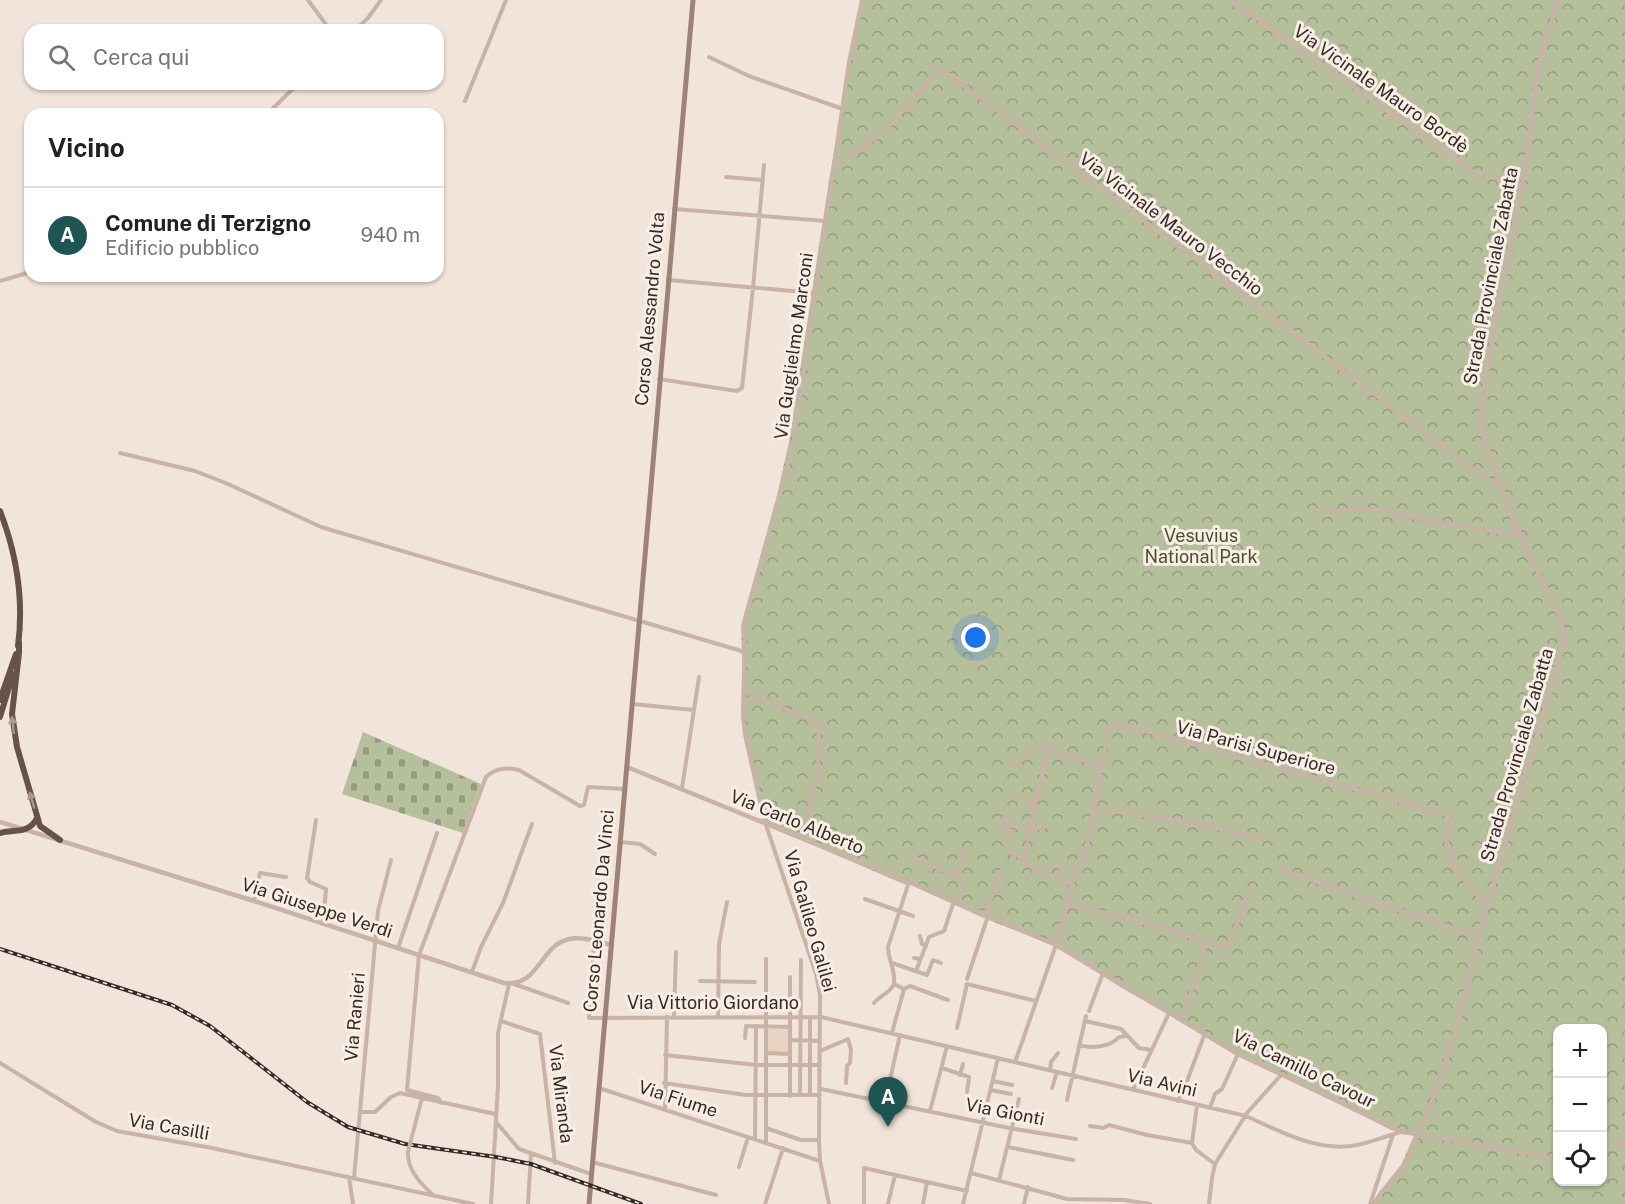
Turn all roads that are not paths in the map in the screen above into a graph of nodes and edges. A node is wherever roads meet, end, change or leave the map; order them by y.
1 (308, 0) edge
2 (381, 0) edge
3 (506, 0) edge
4 (693, 0) edge
5 (862, 0) edge
6 (1230, 0) edge
7 (1558, 0) edge
8 (326, 24) edge
9 (362, 24) edge
10 (710, 57) dead end
11 (292, 90) edge
12 (465, 101) dead end
13 (273, 108) edge
14 (843, 110) junction
15 (764, 165) dead end
16 (835, 165) junction
17 (726, 177) dead end
18 (762, 180) junction
19 (1522, 184) junction
20 (674, 209) junction
21 (759, 216) junction
22 (826, 221) junction
23 (24, 274) edge
24 (0, 280) edge
25 (668, 280) junction
26 (753, 288) junction
27 (815, 293) junction
28 (659, 379) junction
29 (120, 453) dead end
30 (1500, 485) junction
31 (0, 511) edge
32 (1323, 511) dead end
33 (1520, 532) junction
34 (639, 621) junction
35 (19, 642) junction
36 (18, 650) junction
37 (746, 652) junction
38 (699, 678) dead end
39 (744, 692) junction
40 (0, 700) edge
41 (632, 704) junction
42 (694, 710) junction
43 (0, 717) edge
44 (1050, 750) junction
45 (1102, 766) junction
46 (627, 767) junction
47 (1013, 769) dead end
48 (681, 788) junction
49 (625, 789) junction
50 (1015, 798) dead end
51 (1036, 803) junction
52 (1094, 808) junction
53 (1004, 814) dead end
54 (37, 817) junction
55 (316, 820) dead end
56 (0, 822) edge
57 (532, 824) dead end
58 (766, 824) junction
59 (1010, 827) junction
60 (1030, 828) junction
61 (1043, 828) dead end
62 (25, 830) junction
63 (0, 833) edge
64 (436, 833) dead end
65 (801, 838) junction
66 (1262, 839) dead end
67 (60, 840) junction
68 (1007, 840) dead end
69 (620, 842) junction
70 (965, 851) dead end
71 (1007, 852) dead end
72 (655, 854) dead end
73 (910, 856) dead end
74 (1024, 858) junction
75 (1056, 859) dead end
76 (391, 860) dead end
77 (1002, 868) dead end
78 (1282, 870) dead end
79 (955, 876) junction
80 (286, 877) dead end
81 (1060, 879) junction
82 (909, 882) junction
83 (1072, 884) junction
84 (1251, 887) dead end
85 (866, 900) dead end
86 (254, 901) junction
87 (727, 902) dead end
88 (956, 902) junction
89 (1066, 905) junction
90 (1487, 906) junction
91 (900, 910) junction
92 (987, 915) junction
93 (913, 916) dead end
94 (323, 924) junction
95 (920, 936) dead end
96 (1478, 937) junction
97 (375, 941) junction
98 (594, 941) junction
99 (1207, 943) junction
100 (612, 945) junction
101 (1056, 945) junction
102 (926, 946) junction
103 (398, 948) junction
104 (676, 952) dead end
105 (419, 955) junction
106 (914, 958) dead end
107 (766, 959) dead end
108 (920, 959) junction
109 (801, 960) dead end
110 (891, 962) junction
111 (941, 963) dead end
112 (916, 971) junction
113 (472, 972) junction
114 (894, 972) junction
115 (1103, 973) junction
116 (902, 976) dead end
117 (790, 977) dead end
118 (967, 979) dead end
119 (700, 981) dead end
120 (719, 981) junction
121 (755, 982) dead end
122 (512, 984) junction
123 (894, 984) junction
124 (904, 989) junction
125 (948, 1000) dead end
126 (1036, 1001) junction
127 (568, 1003) dead end
128 (874, 1003) dead end
129 (1169, 1012) junction
130 (718, 1016) junction
131 (766, 1016) junction
132 (790, 1016) junction
133 (1087, 1016) junction
134 (605, 1017) junction
135 (667, 1017) junction
136 (674, 1017) junction
137 (800, 1017) junction
138 (810, 1017) junction
139 (821, 1017) junction
140 (1180, 1019) junction
141 (501, 1022) junction
142 (756, 1026) junction
143 (766, 1027) junction
144 (790, 1027) junction
145 (957, 1028) dead end
146 (892, 1033) junction
147 (1205, 1033) junction
148 (900, 1035) junction
149 (1126, 1036) junction
150 (745, 1038) dead end
151 (790, 1041) junction
152 (801, 1041) junction
153 (810, 1041) junction
154 (820, 1041) junction
155 (1079, 1045) junction
156 (947, 1046) junction
157 (1151, 1050) junction
158 (820, 1051) junction
159 (766, 1053) junction
160 (1058, 1053) dead end
161 (790, 1054) junction
162 (1238, 1054) junction
163 (666, 1055) junction
164 (999, 1058) junction
165 (1015, 1062) junction
166 (0, 1064) edge
167 (963, 1064) dead end
168 (756, 1065) junction
169 (766, 1065) junction
170 (789, 1065) junction
171 (800, 1065) junction
172 (810, 1065) junction
173 (820, 1065) junction
174 (942, 1066) junction
175 (1050, 1070) junction
176 (1057, 1072) junction
177 (960, 1075) junction
178 (1281, 1075) junction
179 (1072, 1076) junction
180 (993, 1081) junction
181 (664, 1083) junction
182 (846, 1083) dead end
183 (1012, 1085) dead end
184 (599, 1088) junction
185 (1052, 1088) dead end
186 (991, 1090) junction
187 (1133, 1090) junction
188 (820, 1092) junction
189 (967, 1092) dead end
190 (1011, 1094) dead end
191 (800, 1095) junction
192 (810, 1095) junction
193 (756, 1096) junction
194 (766, 1096) junction
195 (790, 1096) junction
196 (422, 1098) junction
197 (1019, 1100) dead end
198 (1067, 1100) dead end
199 (1178, 1101) junction
200 (885, 1102) junction
201 (442, 1103) junction
202 (1197, 1106) junction
203 (1210, 1108) junction
204 (665, 1109) junction
205 (930, 1111) junction
206 (361, 1112) junction
207 (495, 1114) junction
208 (1246, 1116) junction
209 (495, 1122) junction
210 (984, 1122) junction
211 (1090, 1126) dead end
212 (766, 1128) junction
213 (1012, 1128) junction
214 (1402, 1132) junction
215 (1419, 1134) junction
216 (1393, 1135) junction
217 (748, 1137) junction
218 (755, 1139) junction
219 (1076, 1139) dead end
220 (819, 1140) junction
221 (1625, 1140) edge
222 (766, 1143) junction
223 (1192, 1143) junction
224 (1008, 1147) junction
225 (783, 1148) junction
226 (1607, 1149) edge
227 (531, 1154) junction
228 (1073, 1160) dead end
229 (1553, 1160) edge
230 (820, 1161) junction
231 (592, 1162) junction
232 (555, 1163) junction
233 (1215, 1164) junction
234 (739, 1167) dead end
235 (971, 1173) junction
236 (591, 1174) junction
237 (895, 1175) junction
238 (351, 1178) junction
239 (999, 1180) junction
240 (927, 1182) junction
241 (1028, 1187) junction
242 (967, 1191) junction
243 (433, 1195) junction
244 (716, 1195) dead end
245 (455, 1202) edge
246 (353, 1204) edge
247 (473, 1204) edge
248 (491, 1204) edge
249 (528, 1204) edge
250 (589, 1204) edge
251 (765, 1204) edge
252 (829, 1204) edge
253 (864, 1204) edge
254 (888, 1204) edge
255 (923, 1204) edge
256 (963, 1204) edge
257 (1024, 1204) edge
258 (1150, 1204) edge
259 (1209, 1204) edge
260 (1370, 1204) edge
261 (1375, 1204) edge

1 - 8 street
2 - 9 street
3 - 12 street
4 - 20 main road, Corso Alessandro Volta
5 - 14 street, Via Guglielmo Marconi
6 - 19 street, Via Vicinale Mauro Bordè
7 - 19 street, Strada Provinciale Zabatta
10 - 14 street
11 - 13 street
14 - 16 street, Via Guglielmo Marconi
15 - 18 street
16 - 22 street, Via Guglielmo Marconi
16 - 30 street, Via Vicinale Mauro Vecchio
17 - 18 street
18 - 21 street
19 - 30 street, Strada Provinciale Zabatta
20 - 21 street
20 - 25 main road, Corso Alessandro Volta
21 - 22 street
21 - 26 street
22 - 27 street, Via Guglielmo Marconi
23 - 24 street
25 - 26 street
25 - 28 main road, Corso Alessandro Volta
26 - 27 street
26 - 28 street
27 - 37 street, Via Guglielmo Marconi
28 - 34 main road, Corso Alessandro Volta
29 - 34 street
30 - 33 street, Strada Provinciale Zabatta
31 - 35 highway
32 - 33 street
33 - 90 street, Strada Provinciale Zabatta
34 - 37 street
34 - 41 main road, Corso Leonardo Da Vinci
35 - 36 highway
54 -> 35 highway
36 - 40 highway
36 - 43 highway
37 - 39 street, Via Guglielmo Marconi
38 - 42 street
39 - 58 street, Via Galileo Galilei
39 - 65 street
41 - 42 street
41 - 46 main road, Corso Leonardo Da Vinci
42 - 48 street
44 - 45 street
44 - 47 street
44 - 51 street
45 - 52 street, Via Parisi Superiore
45 - 90 street, Via Parisi Superiore
46 - 48 street, Via Carlo Alberto
46 - 49 main road, Corso Leonardo Da Vinci
48 - 58 street, Via Carlo Alberto
49 - 69 main road, Corso Leonardo Da Vinci
49 - 105 street
50 - 51 street
51 - 60 street
52 - 66 street
52 - 83 street, Via Parisi Superiore
53 - 59 street
54 - 62 highway
54 - 67 highway
55 - 94 street
56 - 62 street, Via Giuseppe Verdi
57 - 113 street
58 - 65 street, Via Carlo Alberto
58 - 139 street, Via Galileo Galilei
59 - 60 street
59 - 68 street
60 - 61 street
60 - 74 street
62 - 63 highway
62 - 67 street, Via Giuseppe Verdi
64 - 103 street
65 - 82 street, Via Carlo Alberto
67 - 86 street, Via Giuseppe Verdi
69 - 72 street
69 - 100 main road, Corso Leonardo Da Vinci
70 - 79 street
71 - 74 street
73 - 79 street
74 - 81 street
75 - 81 street
76 - 97 street, Via Ranieri
77 - 92 street
78 - 96 street
79 - 88 street
80 - 86 street
81 - 83 street
82 - 88 street, Via Carlo Alberto
82 - 91 street
83 - 89 street, Via Parisi Superiore
84 - 99 street
85 - 91 street
86 - 94 street, Via Giuseppe Verdi
87 - 120 street
88 - 92 street, Via Carlo Alberto
88 - 102 street
89 - 99 street
89 - 101 street, Via Parisi Superiore
90 - 96 street, Strada Provinciale Zabatta
91 - 93 street
91 - 110 street
92 - 101 street, Via Carlo Alberto
92 - 118 street
94 - 97 street, Via Giuseppe Verdi
95 - 102 street
96 - 215 street, Strada Provinciale Zabatta
97 - 103 street, Via Giuseppe Verdi
97 - 206 street, Via Ranieri
98 - 100 street
98 - 122 street
98 - 134 street
99 - 140 street
100 - 134 main road, Corso Leonardo Da Vinci
101 - 115 street, Via Camillo Cavour
101 - 126 street, Via Parisi Superiore
102 - 108 street
103 - 105 street, Via Giuseppe Verdi
104 - 136 street
105 - 113 street, Via Giuseppe Verdi
105 - 201 street
106 - 108 street
107 - 131 street
108 - 112 street
109 - 137 street
110 - 112 street
110 - 114 street
111 - 112 street
113 - 122 street, Via Giuseppe Verdi
114 - 116 street
114 - 123 street
115 - 129 street, Via Camillo Cavour
115 - 133 street
117 - 132 street
119 - 120 street
120 - 121 street
120 - 130 street
122 - 127 street
122 - 141 street
123 - 124 street
123 - 128 street
124 - 125 street
124 - 146 street
126 - 145 street
126 - 165 street, Via Parisi Superiore
129 - 140 street, Via Camillo Cavour
129 - 157 street
130 - 131 street, Via Vittorio Giordano
130 - 136 street, Via Vittorio Giordano
131 - 132 street, Via Vittorio Giordano
131 - 143 street
132 - 137 street, Via Vittorio Giordano
132 - 144 street
133 - 149 street
133 - 155 street
134 - 135 street, Via Vittorio Giordano
134 - 184 main road, Corso Leonardo Da Vinci
135 - 136 street, Via Vittorio Giordano
135 - 163 street
137 - 138 street, Via Vittorio Giordano
137 - 152 street
138 - 139 street, Via Vittorio Giordano
138 - 153 street
139 - 146 street, Via Avini
139 - 154 street, Via Galileo Galilei
140 - 147 street, Via Camillo Cavour
141 - 207 street
141 - 232 street, Via Miranda
142 - 143 street, Via Vittorio Giordano
142 - 150 street, Via Vittorio Giordano
142 - 168 street
143 - 144 street, Via Vittorio Giordano
143 - 159 street
144 - 151 street
146 - 148 street, Via Avini
147 - 162 street, Via Camillo Cavour
147 - 199 street
148 - 156 street, Via Avini
148 - 200 street
149 - 155 street
149 - 157 street
151 - 152 street
151 - 161 street
152 - 153 street
152 - 171 street
153 - 154 street
153 - 172 street
154 - 158 street, Via Galileo Galilei
155 - 179 street
156 - 164 street, Via Avini
156 - 174 street
157 - 187 street
158 - 173 street, Via Galileo Galilei
158 - 182 street
159 - 161 street
159 - 169 street
160 - 175 street
161 - 170 street
162 - 178 street, Via Camillo Cavour
162 - 203 street
163 - 168 street
163 - 181 street
164 - 165 street, Via Avini
164 - 180 street
165 - 175 street, Via Avini
166 - 238 street, Via Casilli
167 - 177 street
168 - 169 street
168 - 193 street
169 - 170 street
169 - 194 street
170 - 171 street
170 - 195 street
171 - 172 street
171 - 191 street
172 - 173 street
172 - 192 street
173 - 188 street, Via Galileo Galilei
174 - 177 street
174 - 205 street
175 - 176 street, Via Avini
176 - 179 street, Via Avini
176 - 185 street
177 - 189 street
178 - 208 street
178 - 214 street, Via Camillo Cavour
179 - 187 street, Via Avini
179 - 198 street
180 - 183 street
180 - 186 street
181 - 193 street, Via Gionti
181 - 204 street
184 - 204 street, Via Fiume
184 - 231 main road, Corso Leonardo Da Vinci
186 - 190 street
186 - 210 street
187 - 199 street, Via Avini
188 - 192 street, Via Gionti
188 - 200 street, Via Gionti
188 - 220 street, Via Galileo Galilei
191 - 192 street, Via Gionti
191 - 195 street, Via Gionti
193 - 194 street, Via Gionti
193 - 218 street
194 - 195 street, Via Gionti
194 - 212 street
196 - 201 street
196 - 206 street
196 - 243 street, bridge
197 - 213 street
199 - 202 street, Via Avini
200 - 205 street, Via Gionti
201 - 207 street
202 - 203 street, Via Avini
202 - 223 street
203 - 208 street, Via Avini
204 - 217 street, Via Fiume
205 - 210 street, Via Gionti
206 - 238 street, Via Ranieri
207 - 209 street
208 - 216 street, Via Avini
208 - 233 street
209 - 227 street
209 - 248 street
210 - 213 street, Via Gionti
210 - 235 street
211 - 223 street
212 - 220 street
212 - 222 street
213 - 219 street, Via Gionti
213 - 224 street
214 - 215 street, Via Camillo Cavour
214 - 216 street, Via Avini
215 - 229 street
215 - 261 street, Strada Provinciale Zabatta
216 - 260 street
217 - 218 street, Via Fiume
217 - 234 street
218 - 222 street, Via Fiume
220 - 230 street, Via Galileo Galilei
221 - 226 street
222 - 225 street, Via Fiume
223 - 233 street
224 - 228 street
224 - 239 street
225 - 230 street, Via Fiume
225 - 251 street
227 - 232 street
227 - 249 street
230 - 252 street, Via Galileo Galilei
231 - 236 main road, Corso Leonardo Da Vinci
231 - 244 street
232 - 236 street
233 - 259 street
235 - 239 street
235 - 242 street
236 - 250 main road, Corso Leonardo Da Vinci
237 - 240 street
237 - 253 street
237 - 254 street
238 - 243 street, Via Casilli
238 - 246 street, Via Ranieri
239 - 241 street
240 - 242 street
240 - 255 street
241 - 257 street
241 - 258 street
242 - 256 street
243 - 245 street, Via Casilli
245 - 247 street, Via Casilli

